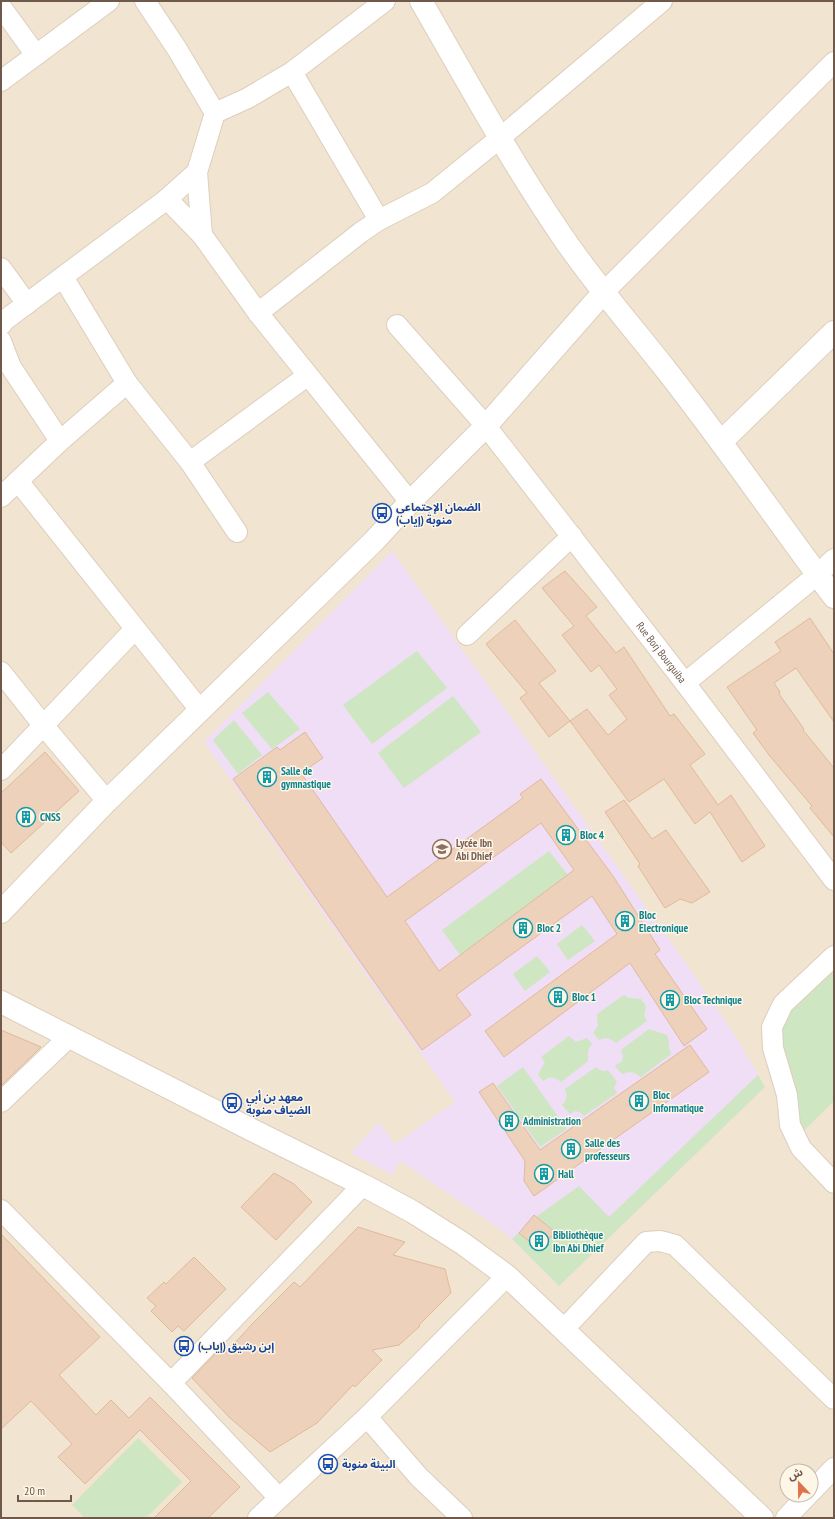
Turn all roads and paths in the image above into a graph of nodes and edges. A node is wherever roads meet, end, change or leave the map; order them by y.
1 (109, 1) edge
2 (145, 1) edge
3 (386, 1) edge
4 (421, 1) edge
5 (662, 1) edge
6 (1, 8) edge
7 (36, 55) junction
8 (834, 62) edge
9 (292, 72) junction
10 (1, 81) edge
11 (215, 113) junction
12 (500, 138) junction
13 (197, 172) junction
14 (167, 199) junction
15 (379, 220) junction
16 (202, 235) junction
17 (1, 268) edge
18 (63, 277) junction
19 (603, 293) junction
20 (27, 304) junction
21 (258, 313) junction
22 (1, 325) edge
23 (397, 325) dead end
24 (834, 332) edge
25 (1, 341) edge
26 (307, 376) junction
27 (127, 383) junction
28 (486, 426) junction
29 (60, 441) junction
30 (721, 442) junction
31 (190, 462) junction
32 (18, 481) junction
33 (1, 497) edge
34 (410, 502) junction
35 (237, 532) dead end
36 (572, 536) junction
37 (834, 559) edge
38 (818, 575) junction
39 (834, 597) edge
40 (135, 629) junction
41 (467, 635) dead end
42 (1, 672) edge
43 (685, 683) junction
44 (200, 710) junction
45 (43, 725) junction
46 (1, 770) edge
47 (107, 801) junction
48 (834, 880) edge
49 (1, 912) edge
50 (834, 956) edge
51 (1, 1002) edge
52 (69, 1037) junction
53 (1, 1102) edge
54 (834, 1183) edge
55 (363, 1185) junction
56 (1, 1210) edge
57 (507, 1276) junction
58 (564, 1329) junction
59 (171, 1383) junction
60 (834, 1399) edge
61 (367, 1417) junction
62 (834, 1468) edge
63 (819, 1484) edge
64 (279, 1498) junction
65 (800, 1503) edge
66 (258, 1518) edge
67 (462, 1518) edge
68 (762, 1518) edge
69 (786, 1518) edge

1 - 7 street
2 - 11 street
3 - 9 street
4 - 12 street
5 - 12 street
6 - 7 street
7 - 10 street
8 - 19 street
9 - 11 street
9 - 15 street
11 - 13 street
12 - 15 street
12 - 19 street
13 - 14 street
13 - 16 street
14 - 16 street
14 - 18 street
15 - 21 street
16 - 21 street
17 - 20 street
18 - 20 street
18 - 27 street
19 - 28 street
19 - 30 street
20 - 22 street
21 - 26 street
23 - 28 street, Rue Borj Bourguiba
24 - 30 street
25 - 29 street
26 - 31 street
26 - 34 street
27 - 29 street
27 - 31 street
28 - 34 street
28 - 36 street, Rue Borj Bourguiba
29 - 32 street
30 - 38 street
31 - 35 street
32 - 33 street
32 - 40 street
34 - 44 street
36 - 41 street
36 - 43 street, Rue Borj Bourguiba
37 - 38 street
38 - 39 street
38 - 43 street
40 - 44 street
40 - 45 street
42 - 45 street
43 - 48 street, Rue Borj Bourguiba
44 - 47 street
45 - 46 street
45 - 47 street
47 - 49 street
50 - 54 street
51 - 52 street
52 - 53 street
52 - 55 street
55 - 57 street
55 - 59 street
56 - 59 street
57 - 58 street
57 - 61 street
58 - 60 street
58 - 68 street
59 - 64 street
61 - 64 street
61 - 67 street
62 - 63 street
64 - 66 street
65 - 69 street

